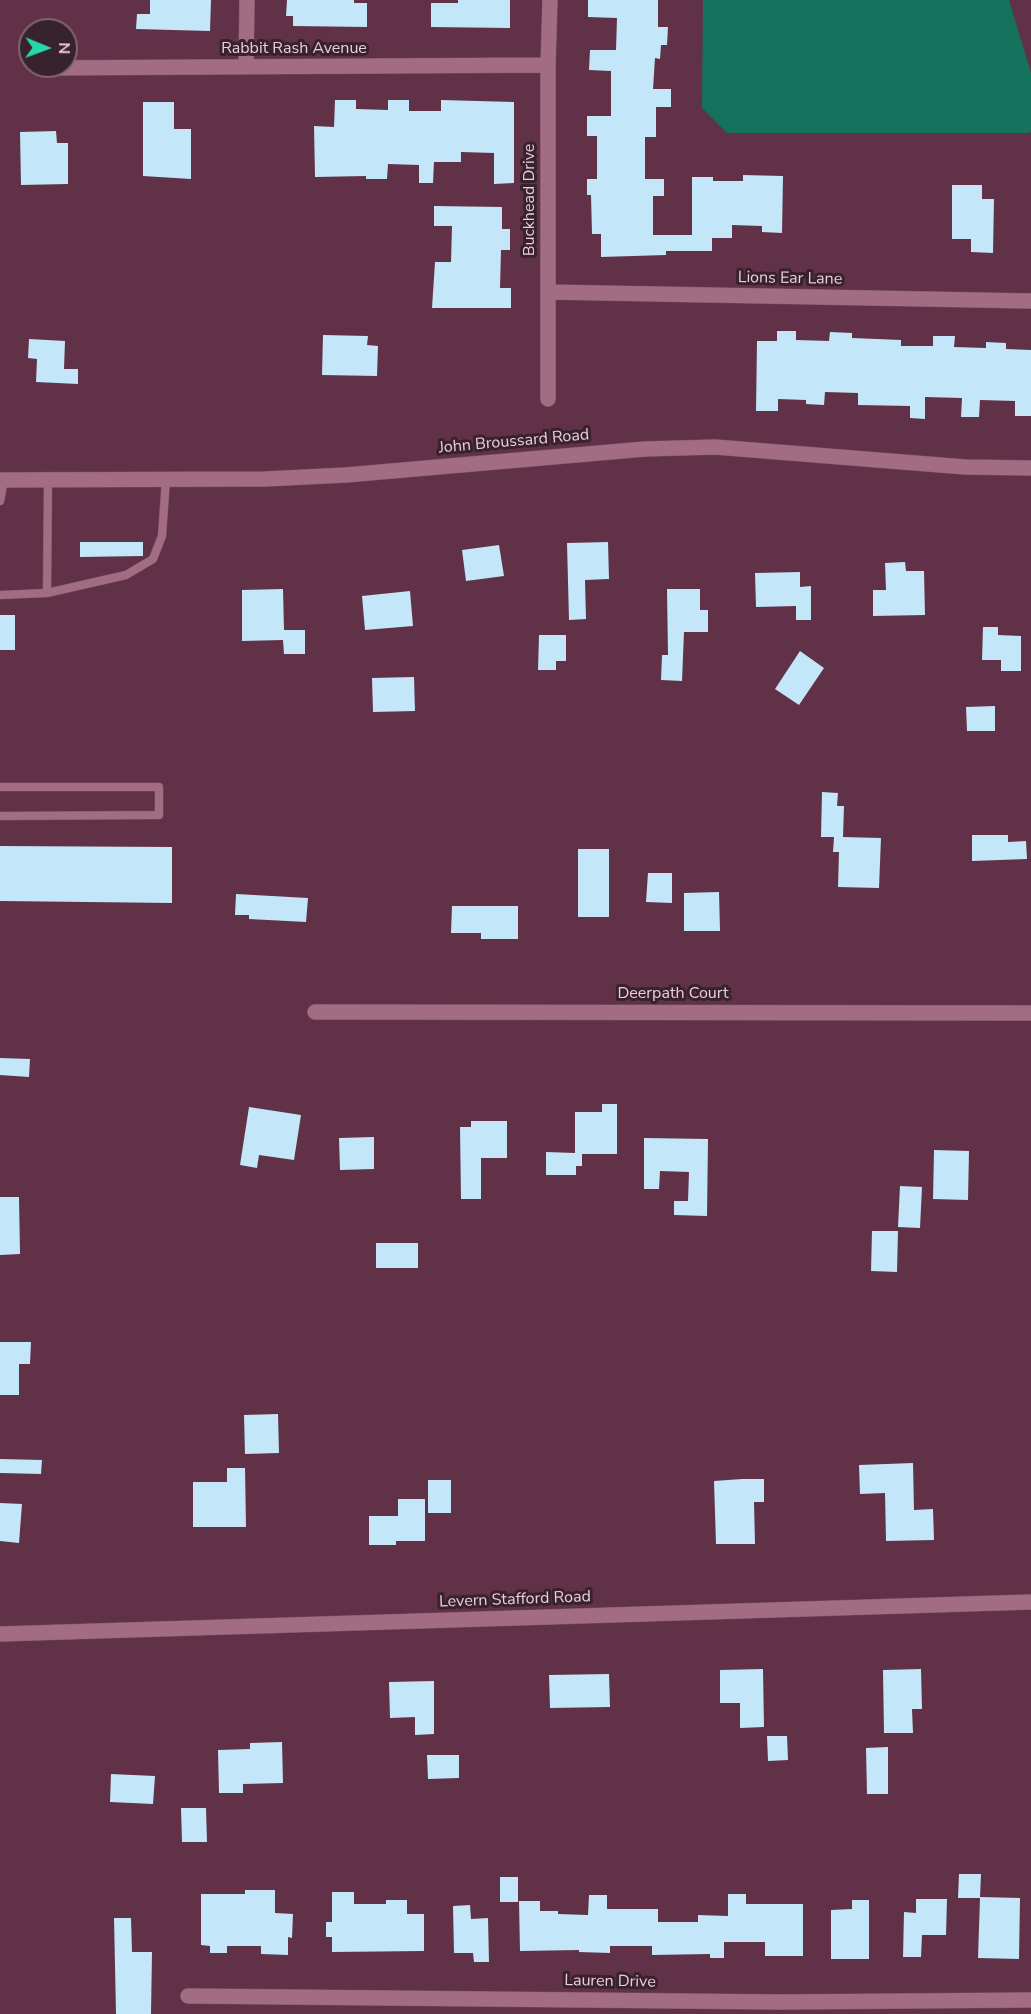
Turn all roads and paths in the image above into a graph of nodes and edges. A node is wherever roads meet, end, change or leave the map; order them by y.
1 (247, 0) edge
2 (550, 0) edge
3 (548, 65) junction
4 (246, 67) junction
5 (78, 68) edge
6 (548, 292) junction
7 (1031, 301) edge
8 (548, 399) dead end
9 (1031, 468) edge
10 (166, 479) junction
11 (2, 480) edge
12 (48, 480) junction
13 (0, 501) edge
14 (48, 593) junction
15 (0, 595) edge
16 (0, 787) edge
17 (0, 816) edge
18 (315, 1011) dead end
19 (1031, 1013) edge
20 (1031, 1602) edge
21 (0, 1634) edge
22 (188, 1996) dead end
23 (1031, 2000) edge
24 (780, 2008) edge

1 - 4 street
2 - 3 street, Buckhead Drive
3 - 4 street, Rabbit Rash Avenue
3 - 6 street, Buckhead Drive
4 - 5 street, Rabbit Rash Avenue
6 - 7 street, Lions Ear Lane
6 - 8 street, Buckhead Drive
9 - 10 street, John Broussard Road
10 - 12 street, John Broussard Road
10 - 14 lane
11 - 12 street, John Broussard Road
11 - 13 lane
12 - 14 lane
14 - 15 lane
16 - 17 lane
18 - 19 street, Deerpath Court
20 - 21 street, Levern Stafford Road
22 - 24 street, Lauren Drive
23 - 24 street, Lauren Drive

